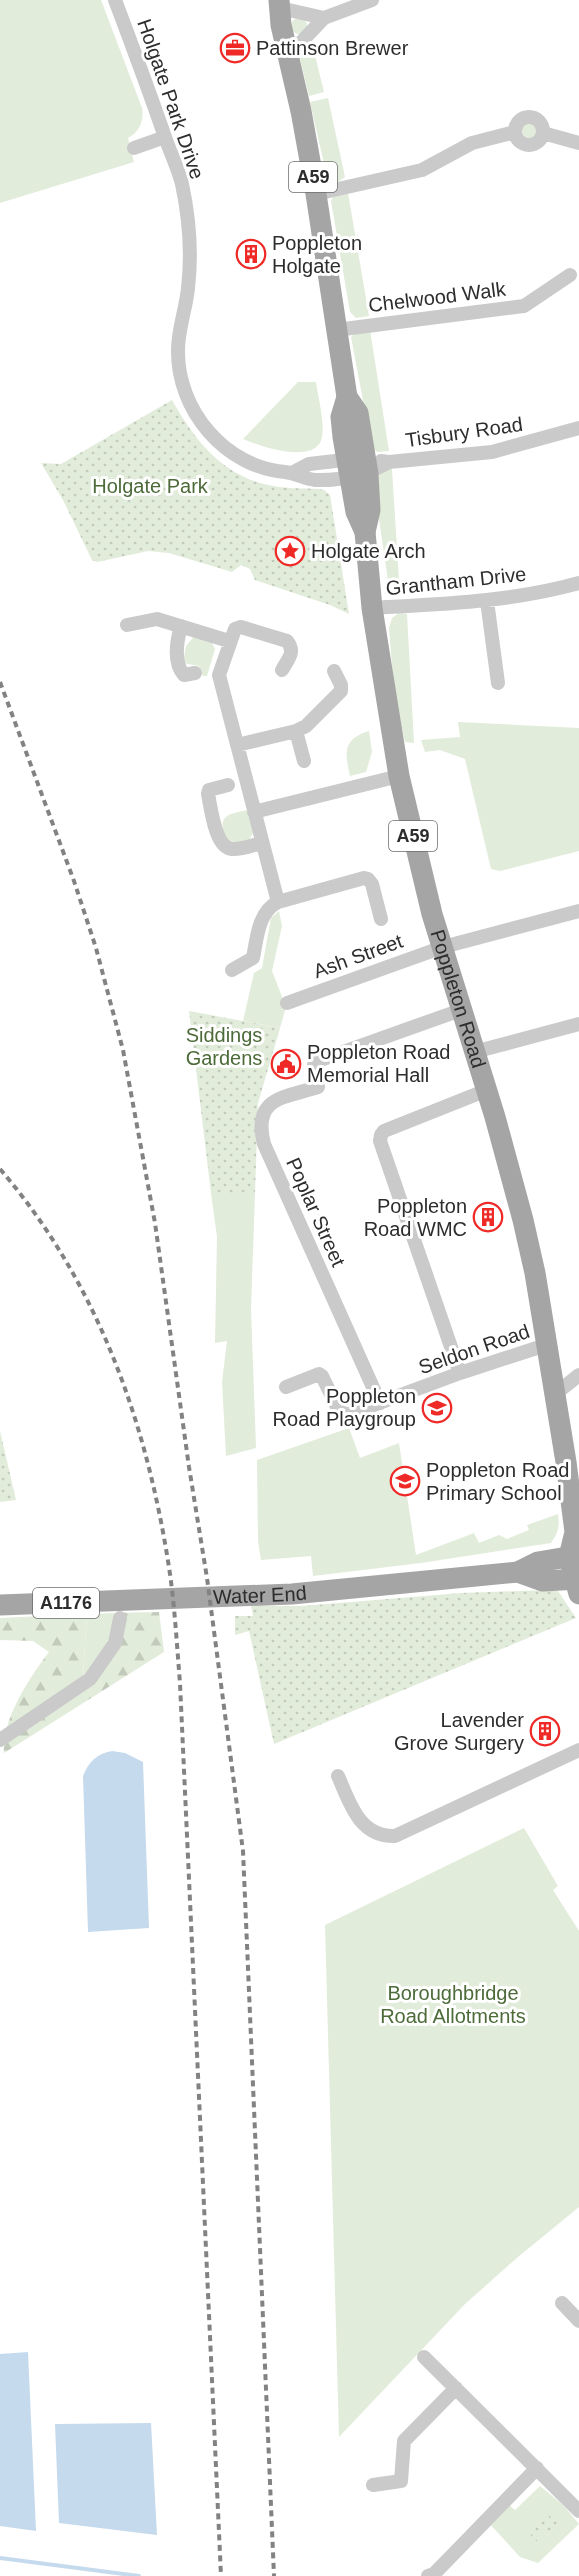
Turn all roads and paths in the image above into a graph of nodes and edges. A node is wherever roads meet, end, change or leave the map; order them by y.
1 (115, 0) edge
2 (372, 0) edge
3 (280, 4) edge
4 (324, 18) junction
5 (288, 56) junction
6 (515, 132) junction
7 (543, 133) junction
8 (165, 137) junction
9 (579, 143) edge
10 (134, 148) dead end
11 (316, 194) junction
12 (570, 275) dead end
13 (336, 330) junction
14 (579, 428) edge
15 (358, 467) junction
16 (579, 583) edge
17 (487, 601) junction
18 (372, 608) junction
19 (127, 625) dead end
20 (181, 626) junction
21 (232, 635) junction
22 (282, 670) dead end
23 (334, 671) dead end
24 (195, 673) dead end
25 (498, 682) dead end
26 (296, 731) junction
27 (237, 745) junction
28 (304, 761) dead end
29 (399, 776) junction
30 (228, 785) dead end
31 (254, 812) junction
32 (261, 843) junction
33 (278, 902) junction
34 (579, 911) edge
35 (381, 919) dead end
36 (443, 947) junction
37 (232, 970) dead end
38 (287, 1003) dead end
39 (461, 1010) junction
40 (579, 1024) edge
41 (474, 1052) junction
42 (487, 1090) junction
43 (546, 1345) junction
44 (460, 1373) junction
45 (579, 1375) edge
46 (286, 1387) dead end
47 (554, 1395) junction
48 (380, 1403) junction
49 (576, 1543) edge
50 (518, 1572) junction
51 (578, 1584) edge
52 (0, 1605) edge
53 (126, 1610) junction
54 (0, 1740) edge
55 (579, 1750) edge
56 (338, 1776) dead end
57 (562, 2303) dead end
58 (579, 2321) edge
59 (424, 2357) dead end
60 (456, 2388) junction
61 (537, 2468) junction
62 (373, 2485) dead end
63 (579, 2511) edge
64 (428, 2576) edge

1 - 8 street, Holgate Park Drive
2 - 4 street
3 - 4 street
3 - 5 main road, Poppleton Road / A59
4 - 5 street
5 - 11 main road, Poppleton Road / A59
6 - 7 street
6 - 7 street
6 - 11 street
7 - 9 street
8 - 10 street
8 - 15 street, Holgate Park Drive
11 - 13 main road, Poppleton Road / A59
12 - 13 street, Chelwood Walk
13 - 15 main road, Poppleton Road / A59
14 - 15 street, Tisbury Road
15 - 18 main road, Poppleton Road / A59
16 - 17 street, Grantham Drive
17 - 18 street, Grantham Drive
17 - 25 street
18 - 29 main road, Poppleton Road / A59
19 - 20 street
20 - 21 street
20 - 24 street
21 - 22 street
21 - 27 street
23 - 26 street
26 - 27 street
26 - 28 street
27 - 31 street
29 - 31 street
29 - 36 main road, Poppleton Road / A59
30 - 32 street
31 - 32 street
32 - 33 street
33 - 35 street
33 - 37 street
34 - 36 street, Ash Street
36 - 38 street, Ash Street
36 - 39 main road, Poppleton Road / A59
39 - 41 main road, Poppleton Road / A59
39 - 48 street, Poplar Street
40 - 41 street
41 - 42 main road, Poppleton Road / A59
42 - 43 main road, Poppleton Road / A59
42 - 44 street
43 - 44 street, Seldon Road
43 - 47 main road, Poppleton Road / A59
44 - 48 street, Seldon Road
45 - 47 street
46 - 48 street, Seldon Road
47 - 49 main road, Poppleton Road / A59
49 - 50 main road, Water End / A1176
49 - 51 main road, A59
50 - 51 main road, Water End / A1176
50 - 53 main road, Water End / A1176
52 - 53 main road, Water End / A1176
53 - 54 street
55 - 56 street
57 - 58 street
59 - 60 street
60 - 61 street
60 - 62 street
61 - 63 street
61 - 64 street

